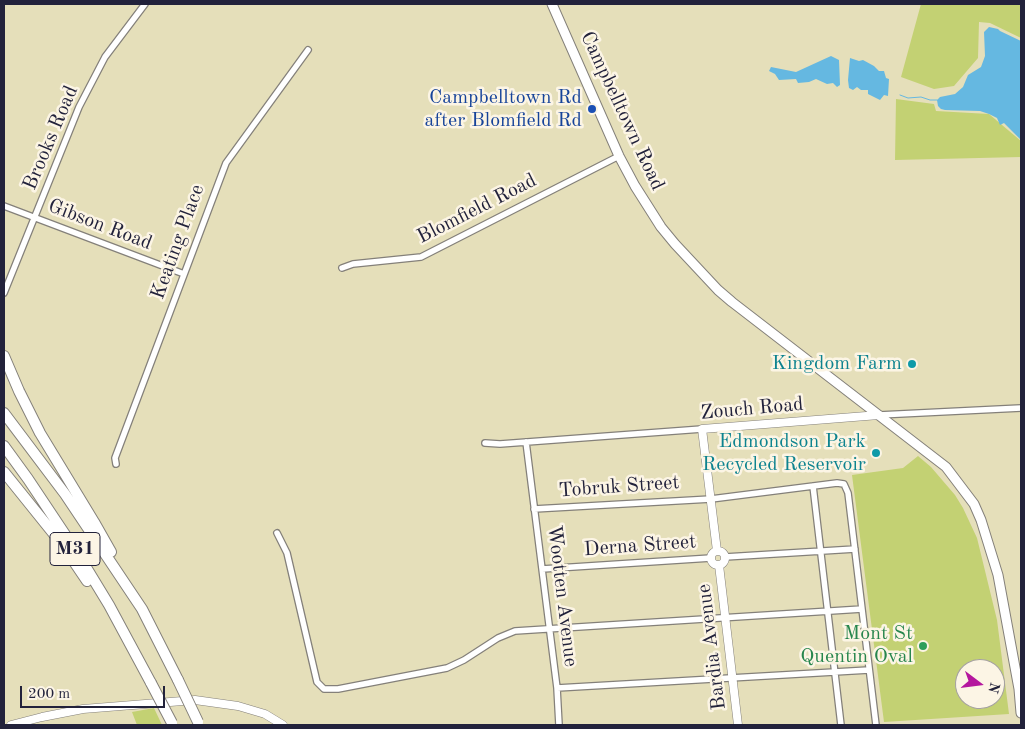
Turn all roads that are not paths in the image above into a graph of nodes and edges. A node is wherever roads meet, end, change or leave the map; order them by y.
1 (145, 4) edge
2 (552, 4) edge
3 (308, 50) dead end
4 (619, 156) junction
5 (4, 206) edge
6 (35, 217) junction
7 (342, 268) dead end
8 (184, 274) junction
9 (4, 293) edge
10 (4, 356) edge
11 (863, 403) junction
12 (1021, 408) edge
13 (4, 413) edge
14 (879, 415) junction
15 (858, 416) junction
16 (702, 429) junction
17 (485, 442) dead end
18 (526, 442) junction
19 (4, 446) edge
20 (116, 464) dead end
21 (4, 472) edge
22 (813, 486) junction
23 (711, 499) junction
24 (534, 509) junction
25 (277, 533) dead end
26 (855, 549) junction
27 (718, 551) junction
28 (821, 552) junction
29 (725, 557) junction
30 (711, 558) junction
31 (719, 565) junction
32 (542, 569) junction
33 (142, 609) junction
34 (862, 610) junction
35 (828, 612) junction
36 (725, 618) junction
37 (549, 628) junction
38 (138, 657) junction
39 (869, 670) junction
40 (835, 672) junction
41 (732, 678) junction
42 (557, 688) junction
43 (253, 711) junction
44 (1021, 713) edge
45 (172, 724) edge
46 (199, 724) edge
47 (12, 725) edge
48 (275, 725) edge
49 (283, 725) edge
50 (559, 725) edge
51 (738, 725) edge
52 (842, 725) edge
53 (876, 725) edge

1 - 6 street, Brooks Road
2 - 4 main road, Campbelltown Road
3 - 8 street, Keating Place
4 - 7 street, Blomfield Road
4 - 11 main road, Campbelltown Road
5 - 6 street, Gibson Road
6 - 8 street, Gibson Road
6 - 9 street, Brooks Road
8 - 20 street, Keating Place
10 - 33 highway
11 - 14 main road, Campbelltown Road
11 - 15 street
12 - 14 street, Zouch Road
13 - 33 highway, M31
14 - 15 street, Zouch Road
14 - 44 main road, Campbelltown Road
15 - 16 street, Zouch Road
16 - 18 street, Zouch Road
16 - 23 street
17 - 18 street, Zouch Road
18 - 24 street, Wootten Avenue
19 - 38 highway, M31
21 - 38 highway
22 - 23 street, Tobruk Street
22 - 26 street, Tobruk Street
22 - 28 street
23 - 24 street, Tobruk Street
23 - 27 street
24 - 32 street, Wootten Avenue
25 - 37 street
26 - 28 street, Derna Street
26 - 34 street
27 - 29 street
27 - 30 street
28 - 29 street, Derna Street
28 - 35 street
29 - 31 street
30 - 31 street
30 - 32 street, Derna Street
31 - 36 street, Bardia Avenue
32 - 37 street, Wootten Avenue
33 - 46 highway, M31, bridge
34 - 35 street
34 - 39 street
35 - 36 street
35 - 40 street
36 - 37 street
36 - 41 street, Bardia Avenue
37 - 42 street, Wootten Avenue
38 - 45 highway, M31, bridge
39 - 40 street
39 - 53 street
40 - 41 street
40 - 52 street
41 - 42 street
41 - 51 street, Bardia Avenue
42 - 50 street, Wootten Avenue
43 - 47 street
43 - 48 street
43 - 49 street

